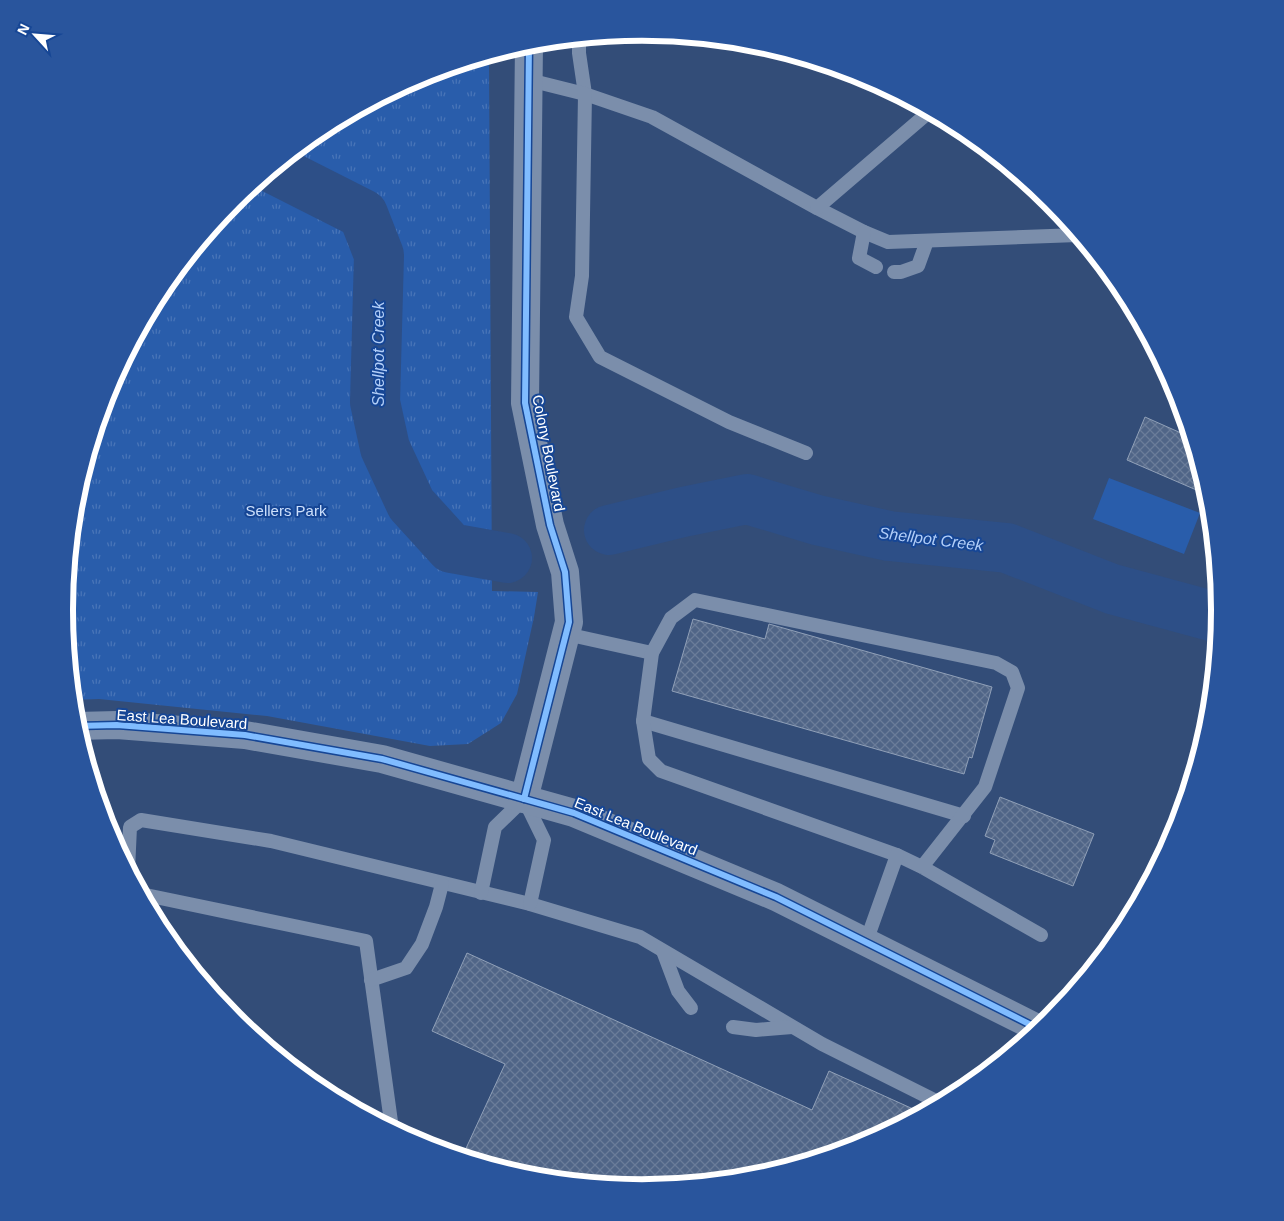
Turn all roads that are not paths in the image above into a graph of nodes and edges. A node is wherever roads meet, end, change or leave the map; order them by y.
1 (579, 45) edge
2 (529, 52) edge
3 (529, 80) junction
4 (585, 94) junction
5 (924, 116) edge
6 (817, 208) junction
7 (864, 232) junction
8 (1070, 235) edge
9 (928, 241) junction
10 (876, 267) dead end
11 (894, 272) dead end
12 (806, 453) dead end
13 (566, 634) junction
14 (652, 653) junction
15 (643, 722) junction
16 (85, 726) edge
17 (524, 799) junction
18 (964, 816) junction
19 (897, 855) junction
20 (129, 857) edge
21 (922, 867) junction
22 (442, 884) junction
23 (481, 894) junction
24 (149, 896) edge
25 (530, 904) junction
26 (1041, 935) dead end
27 (866, 942) junction
28 (663, 951) junction
29 (371, 980) junction
30 (691, 1008) dead end
31 (1031, 1025) edge
32 (733, 1027) dead end
33 (792, 1027) junction
34 (933, 1099) edge
35 (391, 1121) edge

1 - 4 lane
2 - 3 street, Colony Boulevard
3 - 4 lane
3 - 13 street, Colony Boulevard
4 - 6 lane
4 - 12 lane
5 - 6 lane
6 - 7 lane
7 - 9 lane
7 - 10 lane
8 - 9 lane
9 - 11 lane
13 - 14 lane
13 - 17 street, Colony Boulevard
14 - 15 lane
14 - 18 lane
15 - 18 lane
15 - 19 lane
16 - 17 street, East Lea Boulevard
17 - 23 lane
17 - 25 lane
17 - 27 street, East Lea Boulevard
18 - 21 lane
19 - 21 lane
19 - 27 lane
20 - 22 lane
21 - 26 lane
22 - 23 lane
22 - 29 lane
23 - 25 lane
24 - 29 lane
25 - 28 lane
27 - 31 street, East Lea Boulevard
28 - 30 lane
28 - 33 lane
29 - 35 lane
32 - 33 lane
33 - 34 lane

